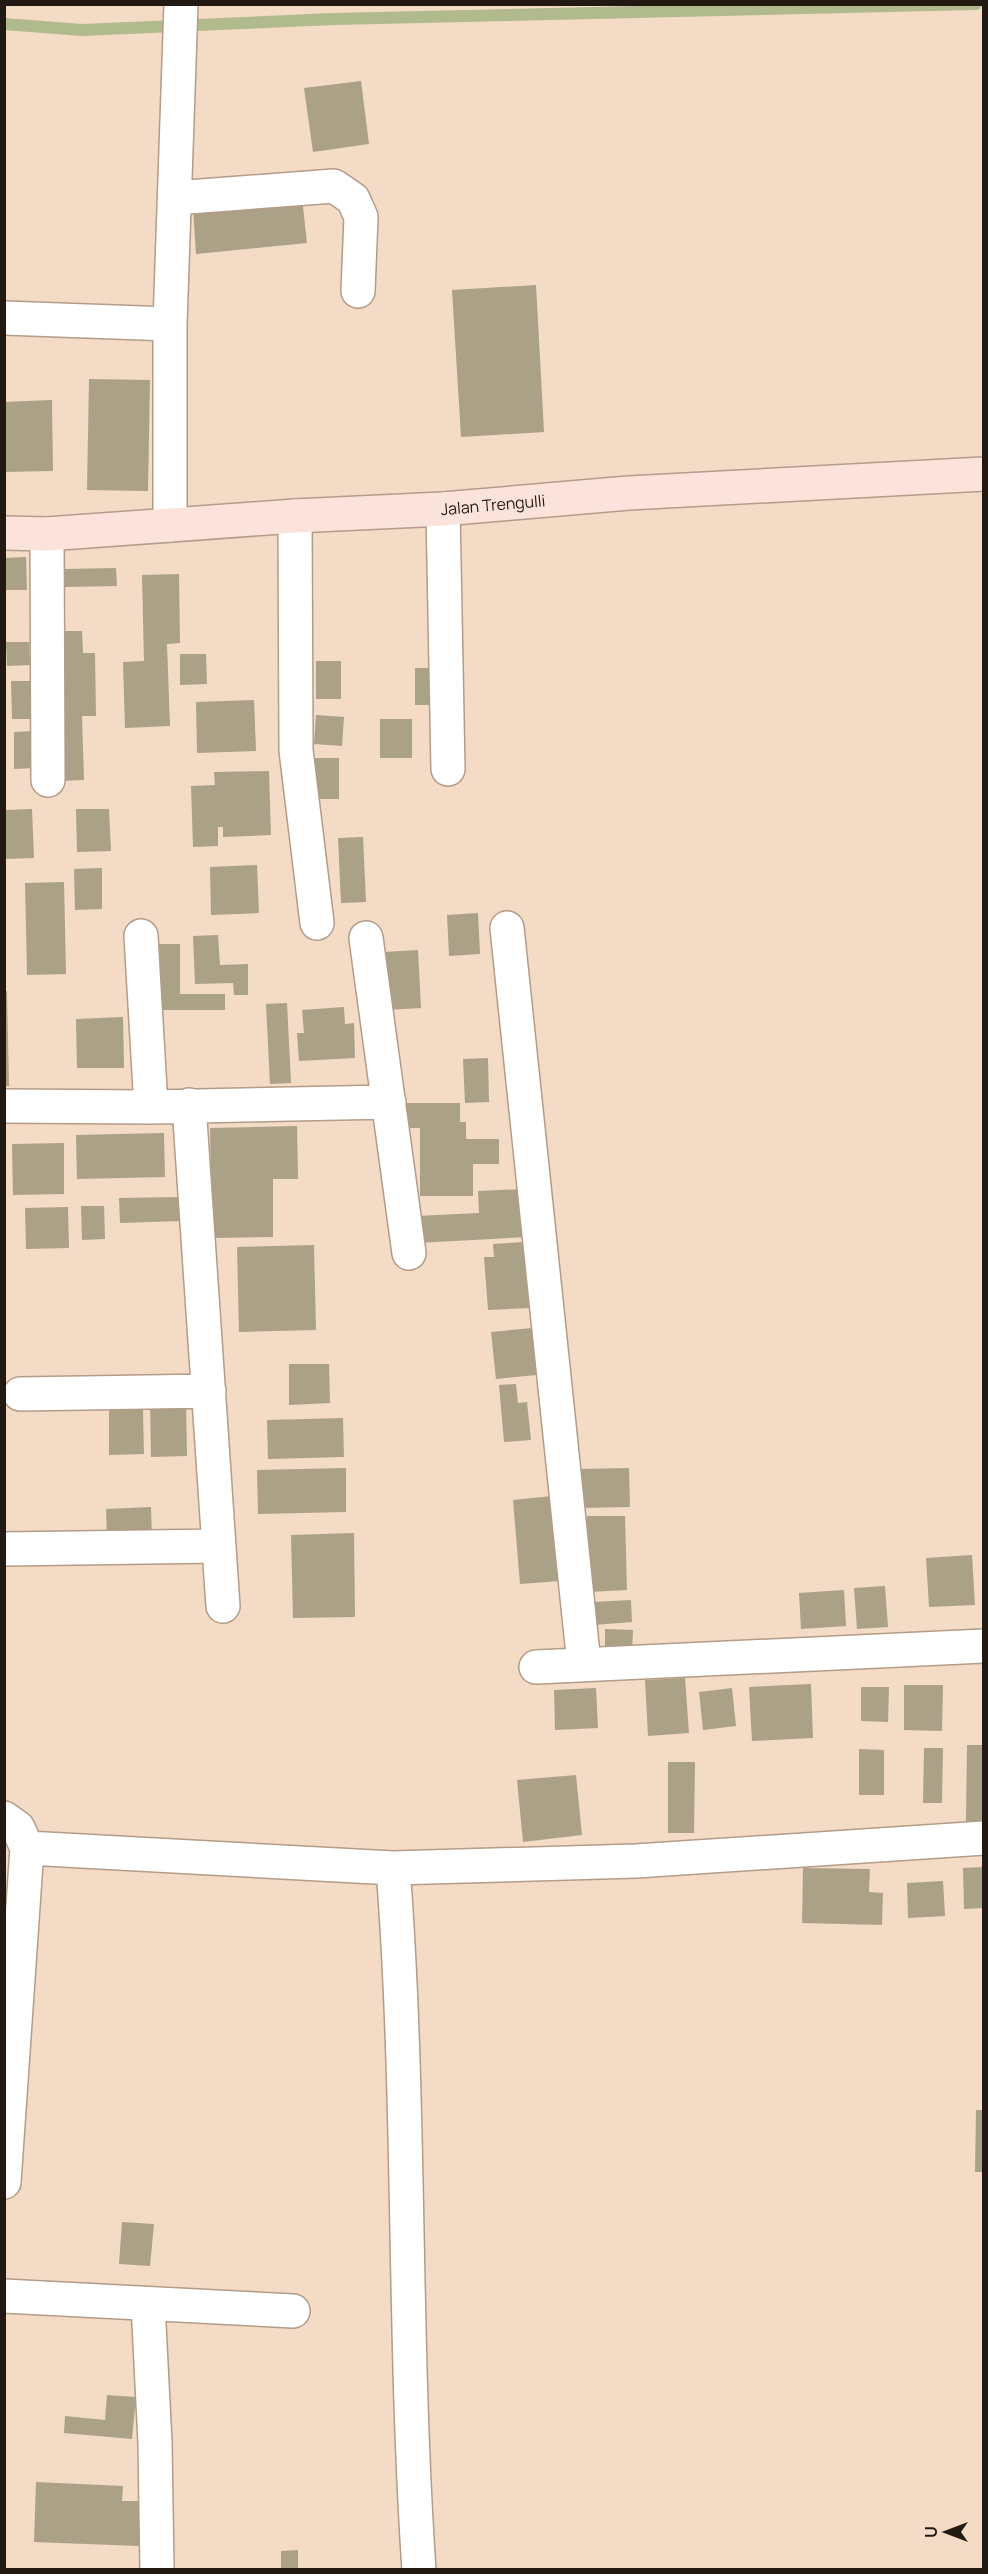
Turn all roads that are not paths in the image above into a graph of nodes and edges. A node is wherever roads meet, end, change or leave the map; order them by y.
1 (181, 6) edge
2 (175, 198) junction
3 (358, 291) dead end
4 (4, 318) edge
5 (170, 324) junction
6 (984, 474) edge
7 (443, 509) junction
8 (295, 516) junction
9 (170, 525) junction
10 (4, 533) edge
11 (47, 534) junction
12 (448, 769) dead end
13 (48, 780) dead end
14 (317, 923) dead end
15 (507, 928) dead end
16 (141, 936) dead end
17 (366, 938) dead end
18 (389, 1102) junction
19 (189, 1105) junction
20 (4, 1106) edge
21 (151, 1107) junction
22 (409, 1253) dead end
23 (209, 1390) junction
24 (20, 1394) dead end
25 (218, 1546) junction
26 (4, 1549) edge
27 (223, 1606) dead end
28 (984, 1646) edge
29 (584, 1664) junction
30 (536, 1667) dead end
31 (4, 1818) edge
32 (984, 1838) edge
33 (27, 1848) junction
34 (393, 1868) junction
35 (4, 2182) edge
36 (4, 2296) edge
37 (148, 2304) junction
38 (293, 2311) dead end
39 (157, 2570) edge
40 (419, 2570) edge

1 - 2 street
2 - 3 street
2 - 5 street
4 - 5 street
5 - 9 street
6 - 7 main road, Jalan Trengulli
7 - 8 main road, Jalan Trengulli
7 - 12 street
8 - 9 main road, Jalan Trengulli
8 - 14 street
9 - 11 main road, Jalan Trengulli
10 - 11 main road, Jalan Trengulli
11 - 13 street
15 - 29 street
16 - 21 street
17 - 18 street
18 - 19 street
18 - 22 street
19 - 21 street
19 - 23 street
20 - 21 street
23 - 24 street
23 - 25 street
25 - 26 street
25 - 27 street
28 - 29 street
29 - 30 street
31 - 33 street
32 - 34 street
33 - 34 street
33 - 35 street
34 - 40 street
36 - 37 street
37 - 38 street
37 - 39 street

